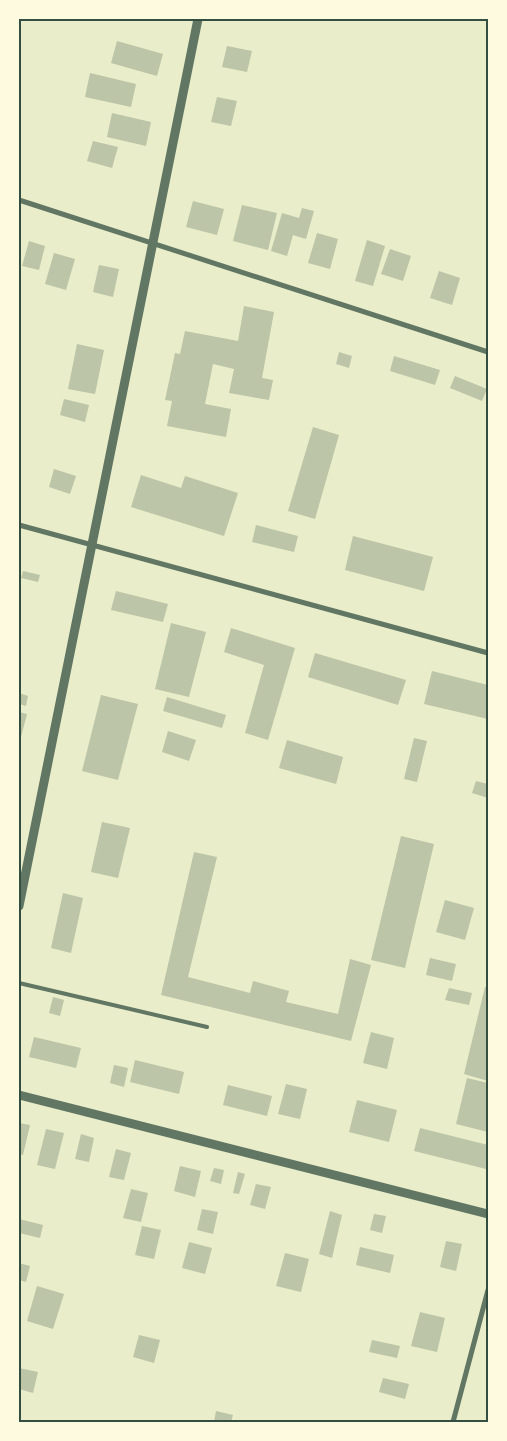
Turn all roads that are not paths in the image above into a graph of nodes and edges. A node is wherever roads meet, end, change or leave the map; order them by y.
1 (198, 19) edge
2 (19, 200) edge
3 (153, 243) junction
4 (488, 352) edge
5 (19, 525) edge
6 (91, 546) junction
7 (488, 653) edge
8 (19, 906) edge
9 (19, 983) edge
10 (206, 1027) dead end
11 (19, 1095) edge
12 (488, 1214) edge
13 (488, 1290) edge
14 (453, 1422) edge

1 - 3 street
2 - 3 street
3 - 4 street
3 - 6 street
5 - 6 street
6 - 7 street
6 - 8 street
9 - 10 lane
11 - 12 street
13 - 14 street

